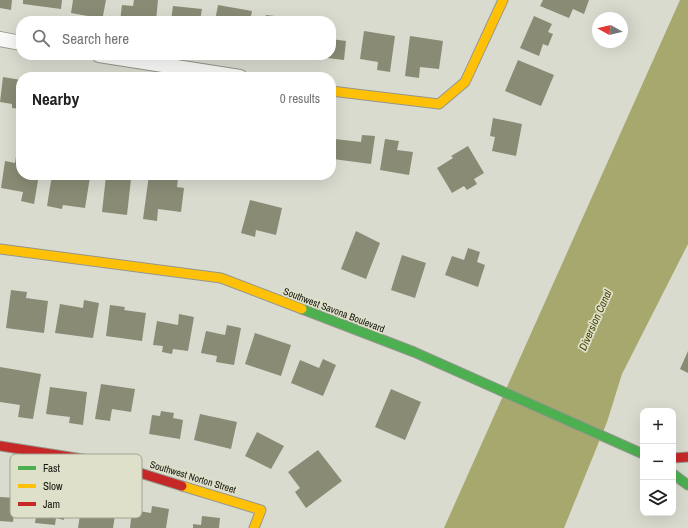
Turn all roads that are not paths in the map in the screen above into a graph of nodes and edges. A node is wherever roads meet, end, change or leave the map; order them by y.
1 (503, 0) edge
2 (0, 40) edge
3 (16, 42) edge
4 (131, 60) edge
5 (208, 72) edge
6 (336, 92) edge
7 (0, 250) edge
8 (0, 446) edge
9 (640, 453) edge
10 (51, 454) edge
11 (688, 457) edge
12 (676, 458) edge
13 (142, 474) edge
14 (676, 476) edge
15 (688, 476) edge
16 (688, 486) edge
17 (254, 528) edge

1 - 6 street
2 - 3 street
4 - 5 street
7 - 9 street, Southwest Savona Boulevard
8 - 10 street, Southwest Norton Street
11 - 12 street
13 - 17 street, Southwest Norton Street
14 - 16 street
15 - 16 street

